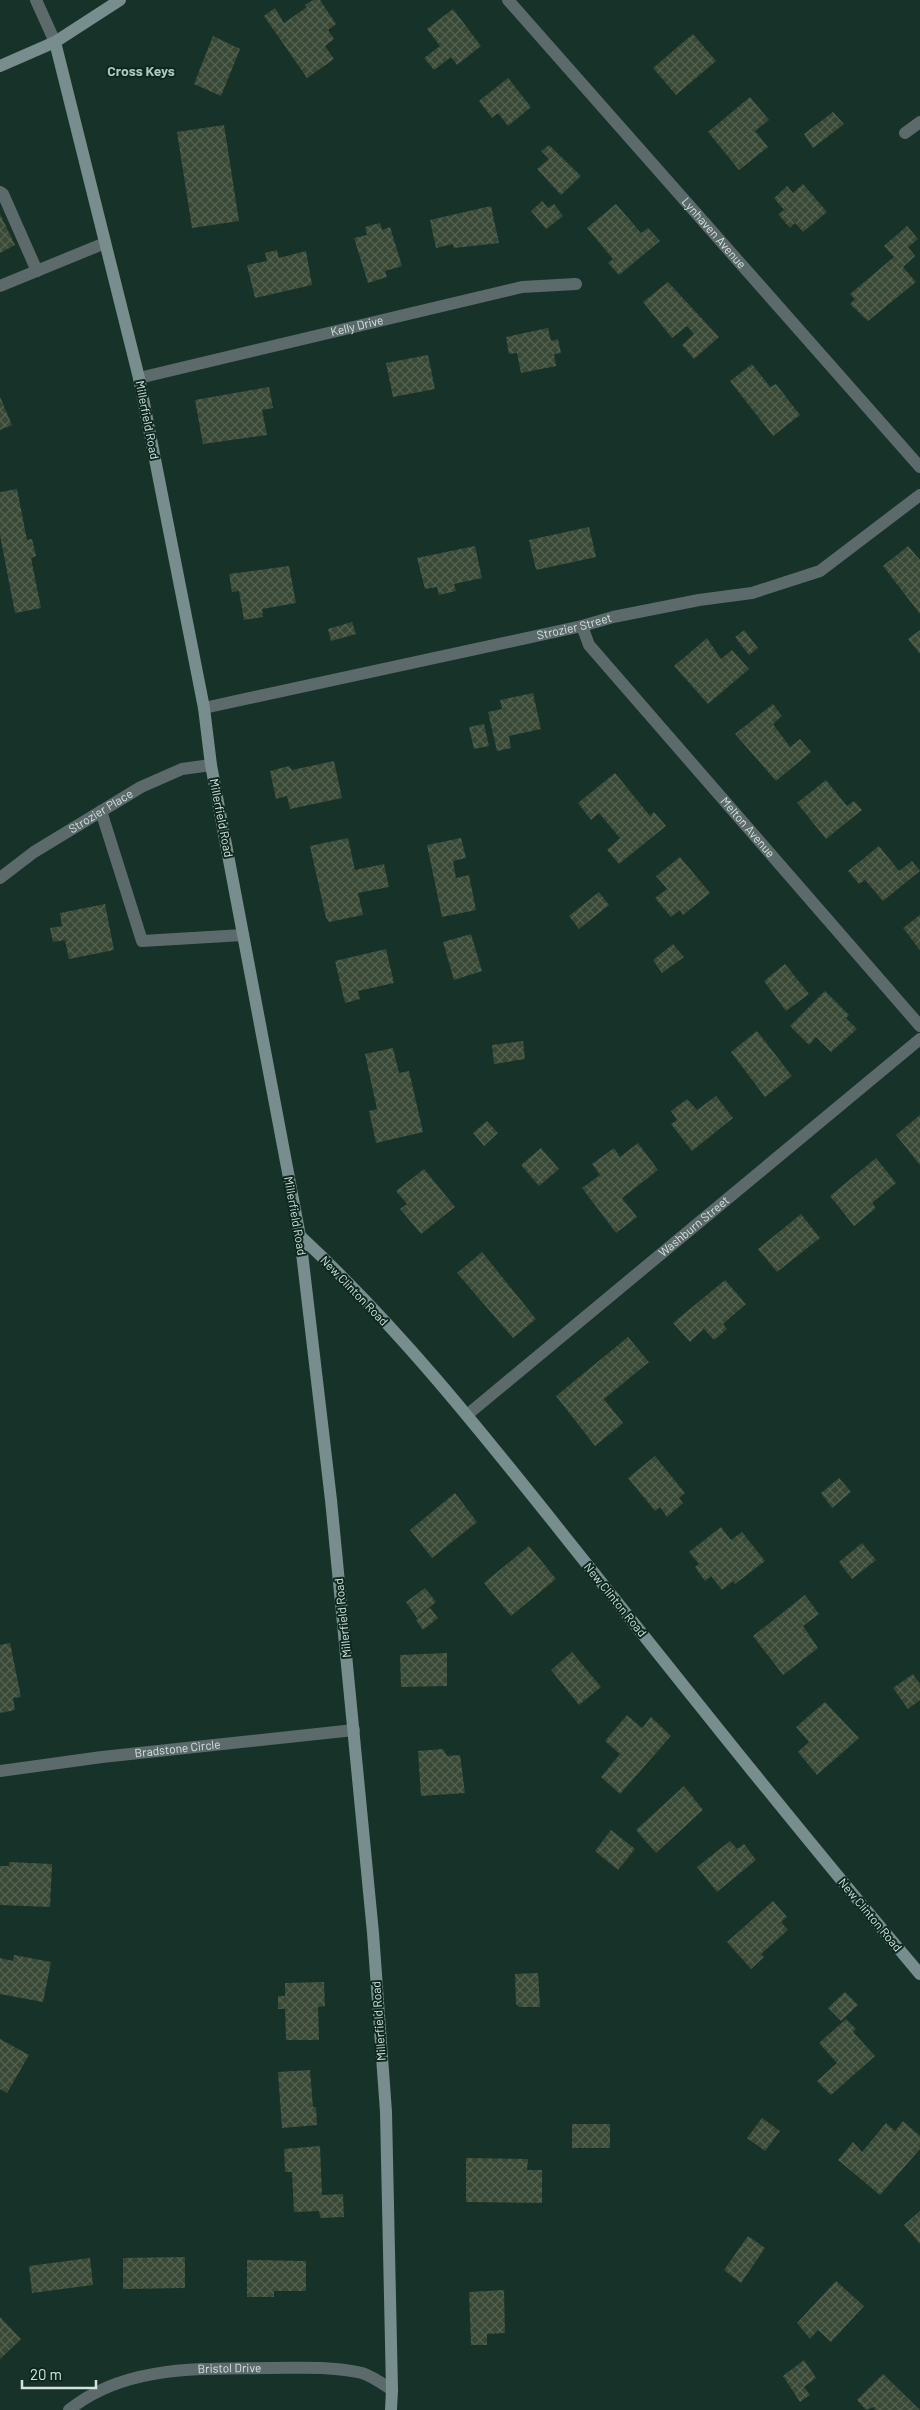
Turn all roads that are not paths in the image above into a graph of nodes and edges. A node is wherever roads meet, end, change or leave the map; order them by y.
1 (36, 0) edge
2 (120, 0) edge
3 (508, 0) edge
4 (55, 42) junction
5 (0, 66) edge
6 (920, 122) edge
7 (905, 132) dead end
8 (0, 192) edge
9 (105, 243) junction
10 (36, 271) junction
11 (576, 284) dead end
12 (0, 286) edge
13 (138, 378) junction
14 (920, 467) edge
15 (920, 495) edge
16 (582, 626) junction
17 (204, 708) junction
18 (211, 765) junction
19 (101, 811) junction
20 (0, 878) edge
21 (243, 935) junction
22 (920, 1026) edge
23 (920, 1040) edge
24 (300, 1236) junction
25 (467, 1415) junction
26 (354, 1730) junction
27 (0, 1771) edge
28 (920, 1974) edge
29 (392, 2390) junction
30 (69, 2410) edge
31 (391, 2410) edge

1 - 4 street
2 - 4 main road
3 - 14 street, Lynhaven Avenue
4 - 5 main road
4 - 9 main road, Millerfield Road
6 - 7 street
8 - 10 street
9 - 10 street
9 - 13 main road, Millerfield Road
10 - 12 street
11 - 13 street, Kelly Drive
13 - 17 main road, Millerfield Road
15 - 16 street, Strozier Street
16 - 17 street, Strozier Street
16 - 22 street, Melton Avenue
17 - 18 main road, Millerfield Road
18 - 19 street, Strozier Place
18 - 21 main road, Millerfield Road
19 - 20 street, Strozier Place
19 - 21 street
21 - 24 main road, Millerfield Road
23 - 25 street, Washburn Street
24 - 25 main road, New Clinton Road
24 - 26 main road, Millerfield Road
25 - 28 main road, New Clinton Road
26 - 27 street, Bradstone Circle
26 - 29 main road, Millerfield Road
29 - 30 street, Bristol Drive
29 - 31 main road, Millerfield Road

